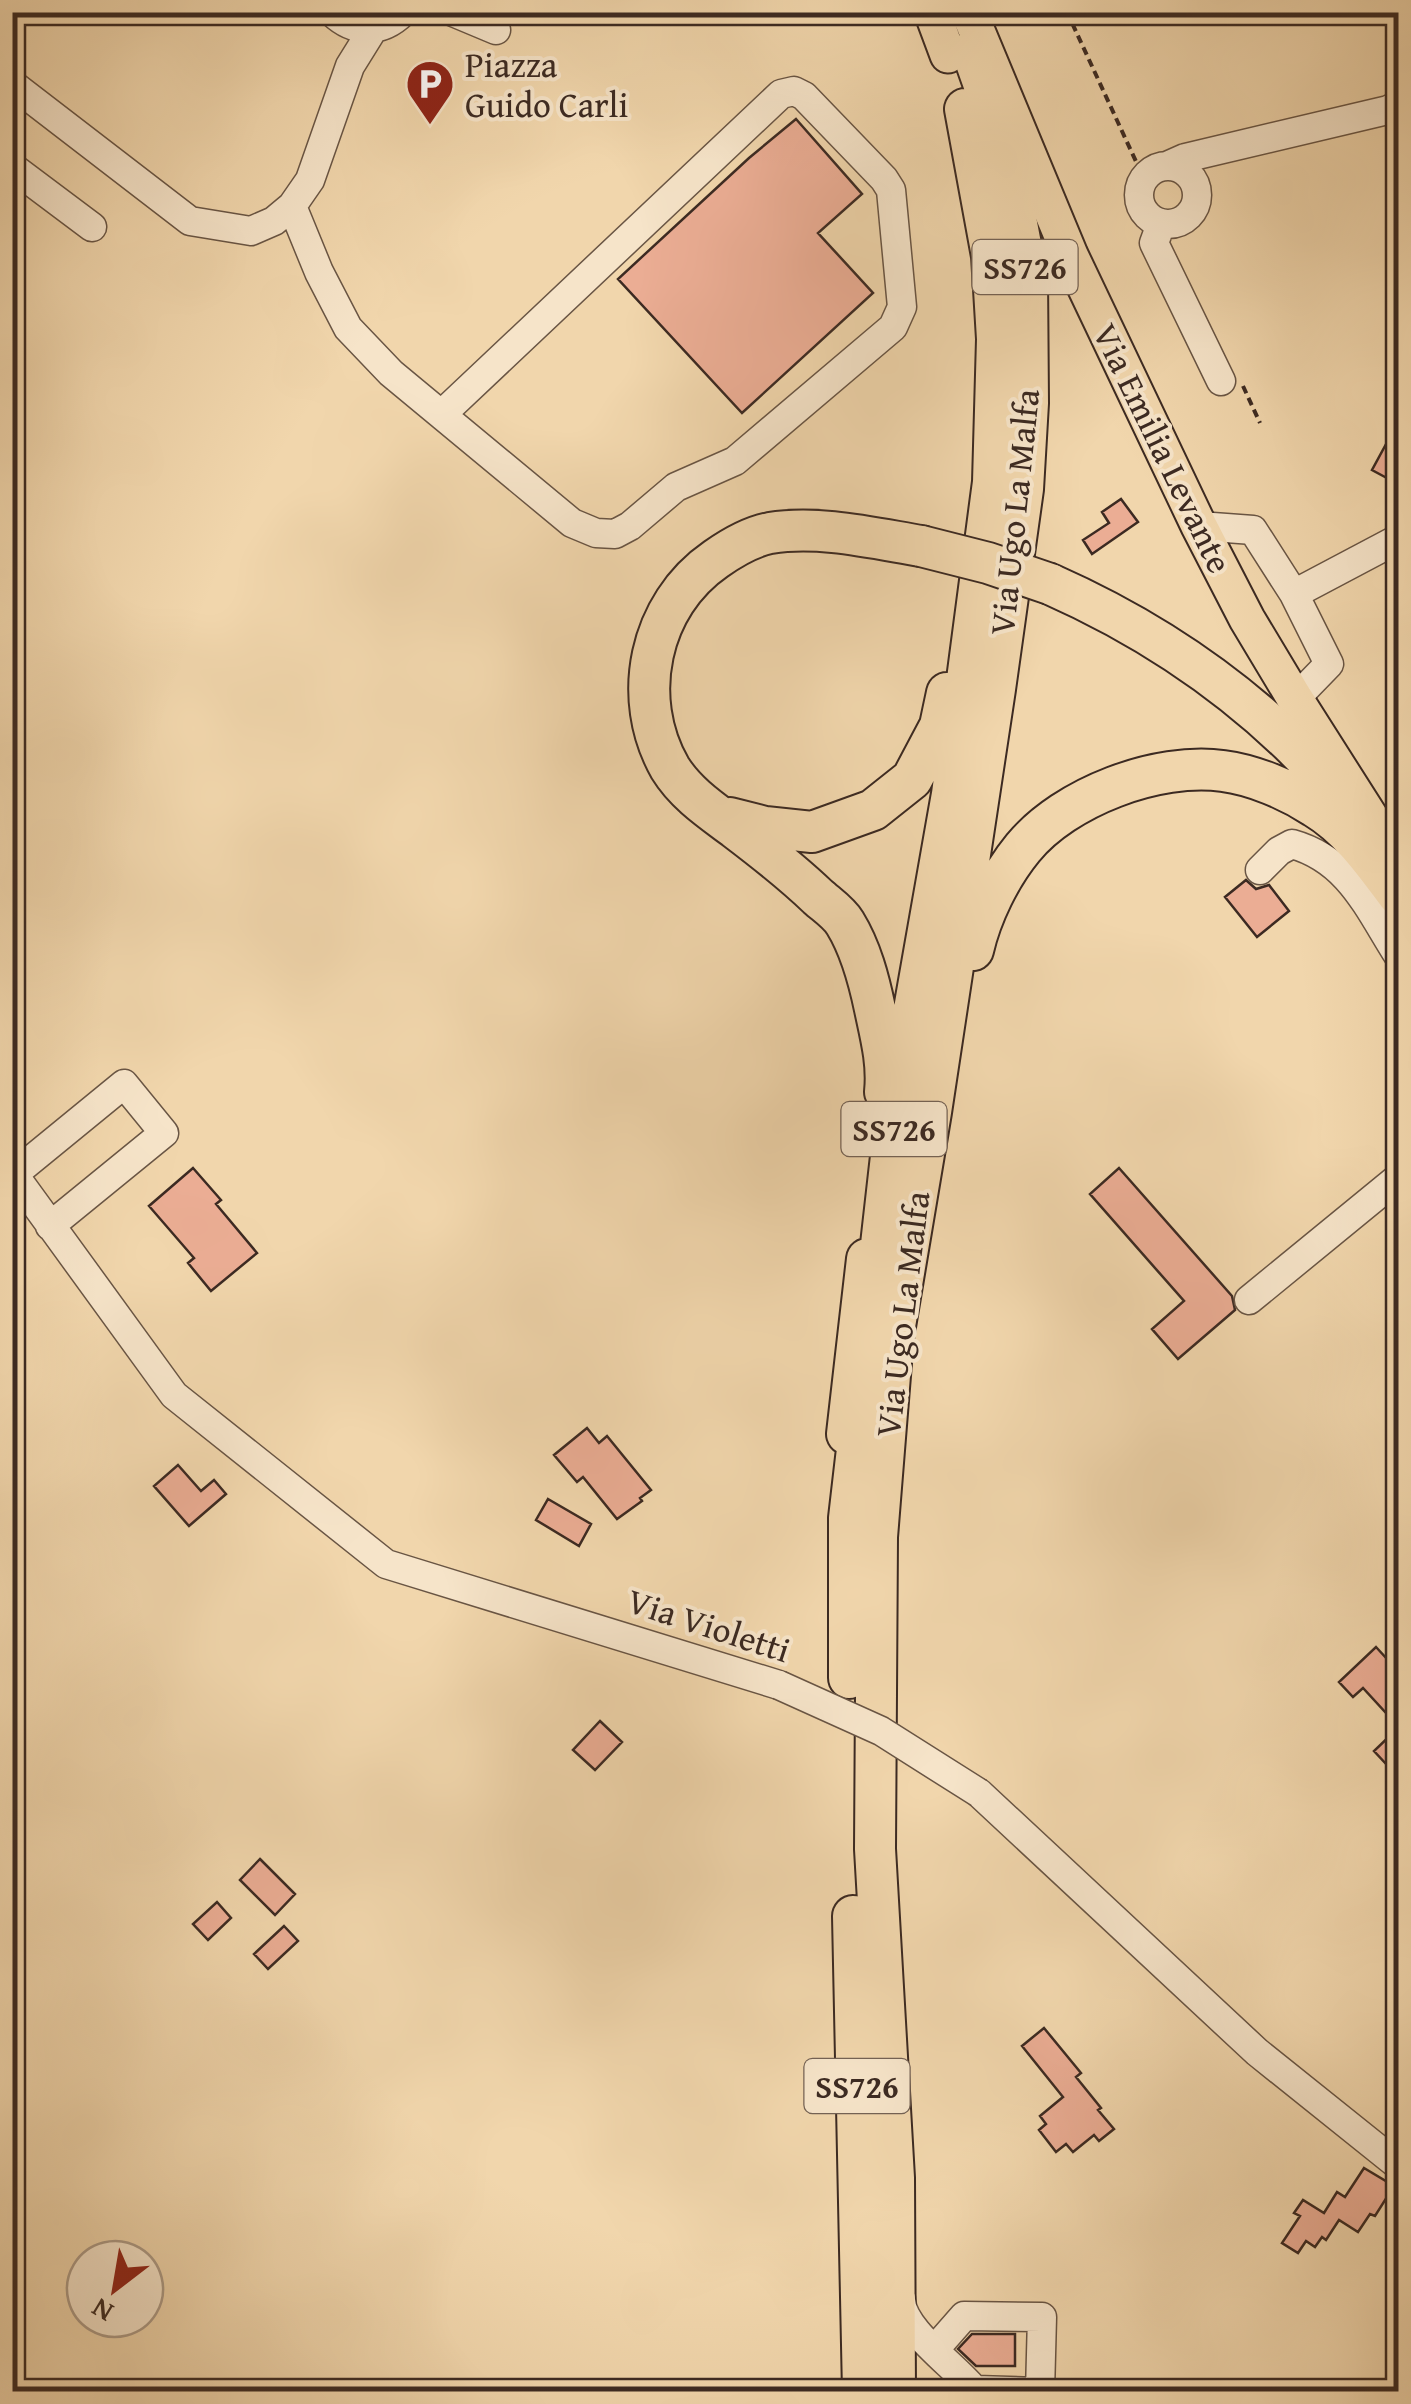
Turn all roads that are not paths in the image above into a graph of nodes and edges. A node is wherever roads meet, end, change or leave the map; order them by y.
1 (453, 12) edge
2 (932, 12) edge
3 (958, 12) edge
4 (333, 14) edge
5 (408, 14) edge
6 (373, 29) junction
7 (496, 30) dead end
8 (963, 40) edge
9 (350, 66) junction
10 (12, 84) edge
11 (1398, 105) edge
12 (1222, 150) junction
13 (1167, 166) junction
14 (12, 167) edge
15 (1196, 184) junction
16 (292, 206) junction
17 (1162, 224) junction
18 (92, 227) dead end
19 (1220, 381) dead end
20 (442, 414) junction
21 (994, 482) junction
22 (1199, 526) junction
23 (1398, 539) edge
24 (1294, 594) junction
25 (1295, 700) junction
26 (712, 811) junction
27 (1398, 865) edge
28 (1260, 870) dead end
29 (1398, 895) edge
30 (1398, 955) edge
31 (931, 1112) junction
32 (13, 1173) edge
33 (1398, 1178) edge
34 (50, 1226) junction
35 (1249, 1300) dead end
36 (849, 1518) junction
37 (888, 2070) junction
38 (1398, 2165) edge
39 (909, 2324) junction
40 (935, 2349) junction
41 (976, 2391) edge
42 (863, 2392) edge
43 (895, 2392) edge
44 (913, 2392) edge
45 (1039, 2392) edge

1 - 7 street
2 - 8 main road, Via Ugo La Malfa / SS726
3 - 8 main road, Via Ugo La Malfa / SS726
4 - 6 street
4 - 9 street
5 - 6 street
6 - 9 street
8 - 21 highway, Via Ugo La Malfa / SS726
8 - 22 main road, Via Emilia Levante
8 - 31 highway, Via Ugo La Malfa / SS726
9 - 16 street
10 - 16 street
11 - 12 street
12 - 13 street
12 - 15 street
13 - 15 street
13 - 17 street
14 - 18 street
15 - 17 street
16 - 20 street
17 - 19 street
20 - 20 street
21 - 26 highway
21 - 36 highway, Via Ugo La Malfa / SS726
22 - 24 street
22 - 25 main road, Via Emilia Levante
23 - 24 street
24 - 25 street
25 - 27 main road, Via Emilia Levante
26 - 27 highway, bridge
26 - 36 highway
28 - 30 street
29 - 31 highway
31 - 37 highway, Via Ugo La Malfa / SS726
32 - 34 street, Via Violetti
32 - 34 street
33 - 35 street
34 - 38 street, Via Violetti, bridge
36 - 42 highway, Via Ugo La Malfa / SS726
37 - 39 street
37 - 43 highway, Via Ugo La Malfa / SS726
39 - 40 street
39 - 44 street
40 - 41 street
40 - 45 street
41 - 45 street

